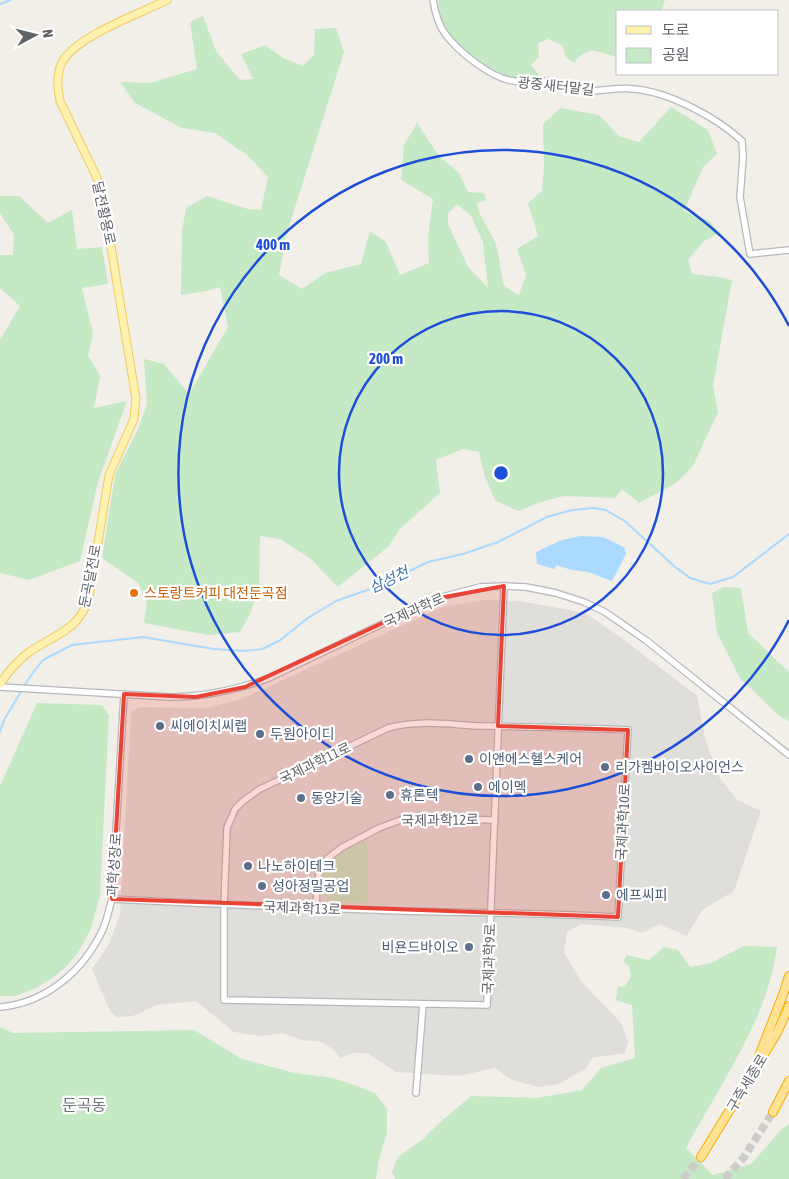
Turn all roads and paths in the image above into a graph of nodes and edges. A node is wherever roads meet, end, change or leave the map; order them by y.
1 (167, 0) edge
2 (433, 0) edge
3 (789, 250) edge
4 (127, 433) joint
5 (504, 586) junction
6 (0, 686) edge
7 (124, 694) junction
8 (498, 726) junction
9 (789, 755) edge
10 (495, 820) junction
11 (112, 899) junction
12 (224, 905) junction
13 (316, 909) junction
14 (491, 913) junction
15 (789, 976) edge
16 (423, 1004) junction
17 (789, 1006) edge
18 (0, 1007) edge
19 (753, 1073) junction
20 (789, 1081) edge
21 (416, 1094) dead end
22 (773, 1112) tunnel mouth
23 (701, 1157) tunnel mouth

1 - 4 main road, 달전황용로
2 - 3 street, 광중새터말길
4 - 6 main road, 둔곡달전로
5 - 7 street, 국제과학로
5 - 8 street, 국제과학9로
5 - 9 street, 국제과학로
6 - 7 street, 국제과학로
7 - 11 street, 과학성장로
8 - 10 street, 국제과학9로
8 - 12 street, 국제과학11로
8 - 14 street, 국제과학10로
10 - 13 street, 국제과학12로
10 - 14 street, 국제과학9로
11 - 12 street, 국제과학13로
11 - 18 street, 과학성장로
12 - 13 street, 국제과학13로
12 - 16 street, 국제과학9로
13 - 14 street, 국제과학13로
14 - 16 street, 국제과학9로
15 - 19 highway
16 - 21 street
17 - 19 highway, 구즉세종로
19 - 23 highway, 구즉세종로
20 - 22 highway

